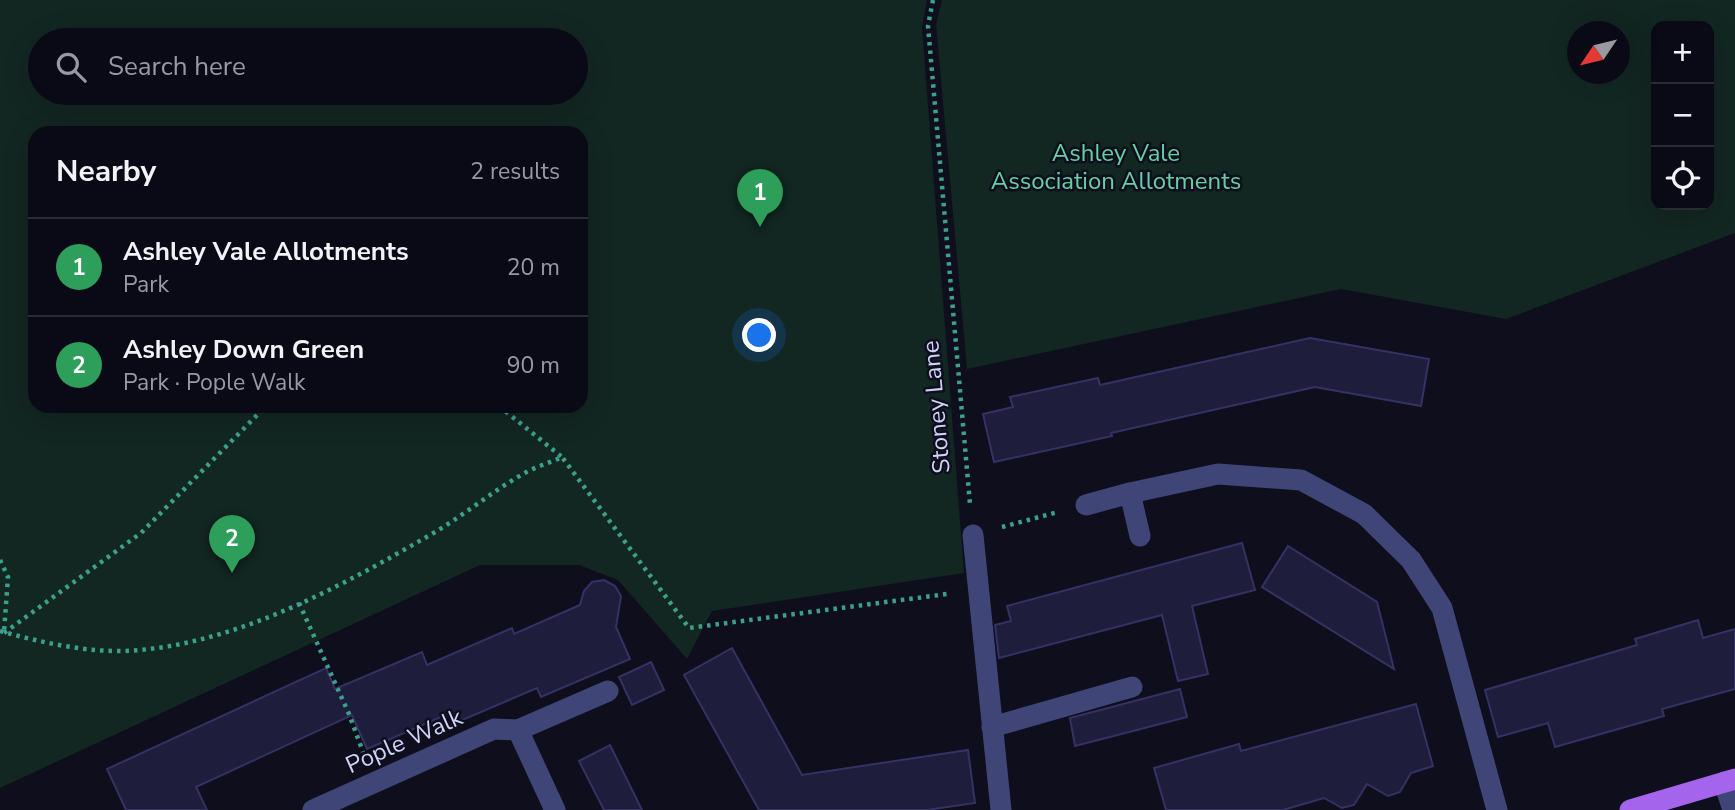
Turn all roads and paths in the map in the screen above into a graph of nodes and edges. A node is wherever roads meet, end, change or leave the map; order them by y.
1 (933, 0) edge
2 (259, 413) edge
3 (508, 413) edge
4 (562, 457) junction
5 (1130, 493) junction
6 (1086, 505) joint
7 (973, 535) junction
8 (1140, 536) dead end
9 (0, 560) edge
10 (979, 589) junction
11 (299, 603) junction
12 (2, 632) edge
13 (1132, 687) dead end
14 (608, 691) dead end
15 (992, 727) junction
16 (518, 730) junction
17 (1730, 780) edge
18 (375, 782) junction
19 (313, 810) edge
20 (555, 810) edge
21 (1001, 810) edge
22 (1497, 810) edge
23 (1630, 810) edge
24 (1732, 810) edge

1 - 7 path, Stoney Lane
2 - 12 path
3 - 4 path
4 - 10 path
4 - 11 path
5 - 6 street
5 - 8 street
5 - 22 street
6 - 7 path
7 - 10 street
9 - 12 path
10 - 15 street
11 - 12 path
11 - 18 path
13 - 15 street
14 - 16 street, Pople Walk
15 - 21 street
16 - 18 street, Pople Walk
16 - 20 street
17 - 23 main road
17 - 24 street
18 - 19 street, Pople Walk

